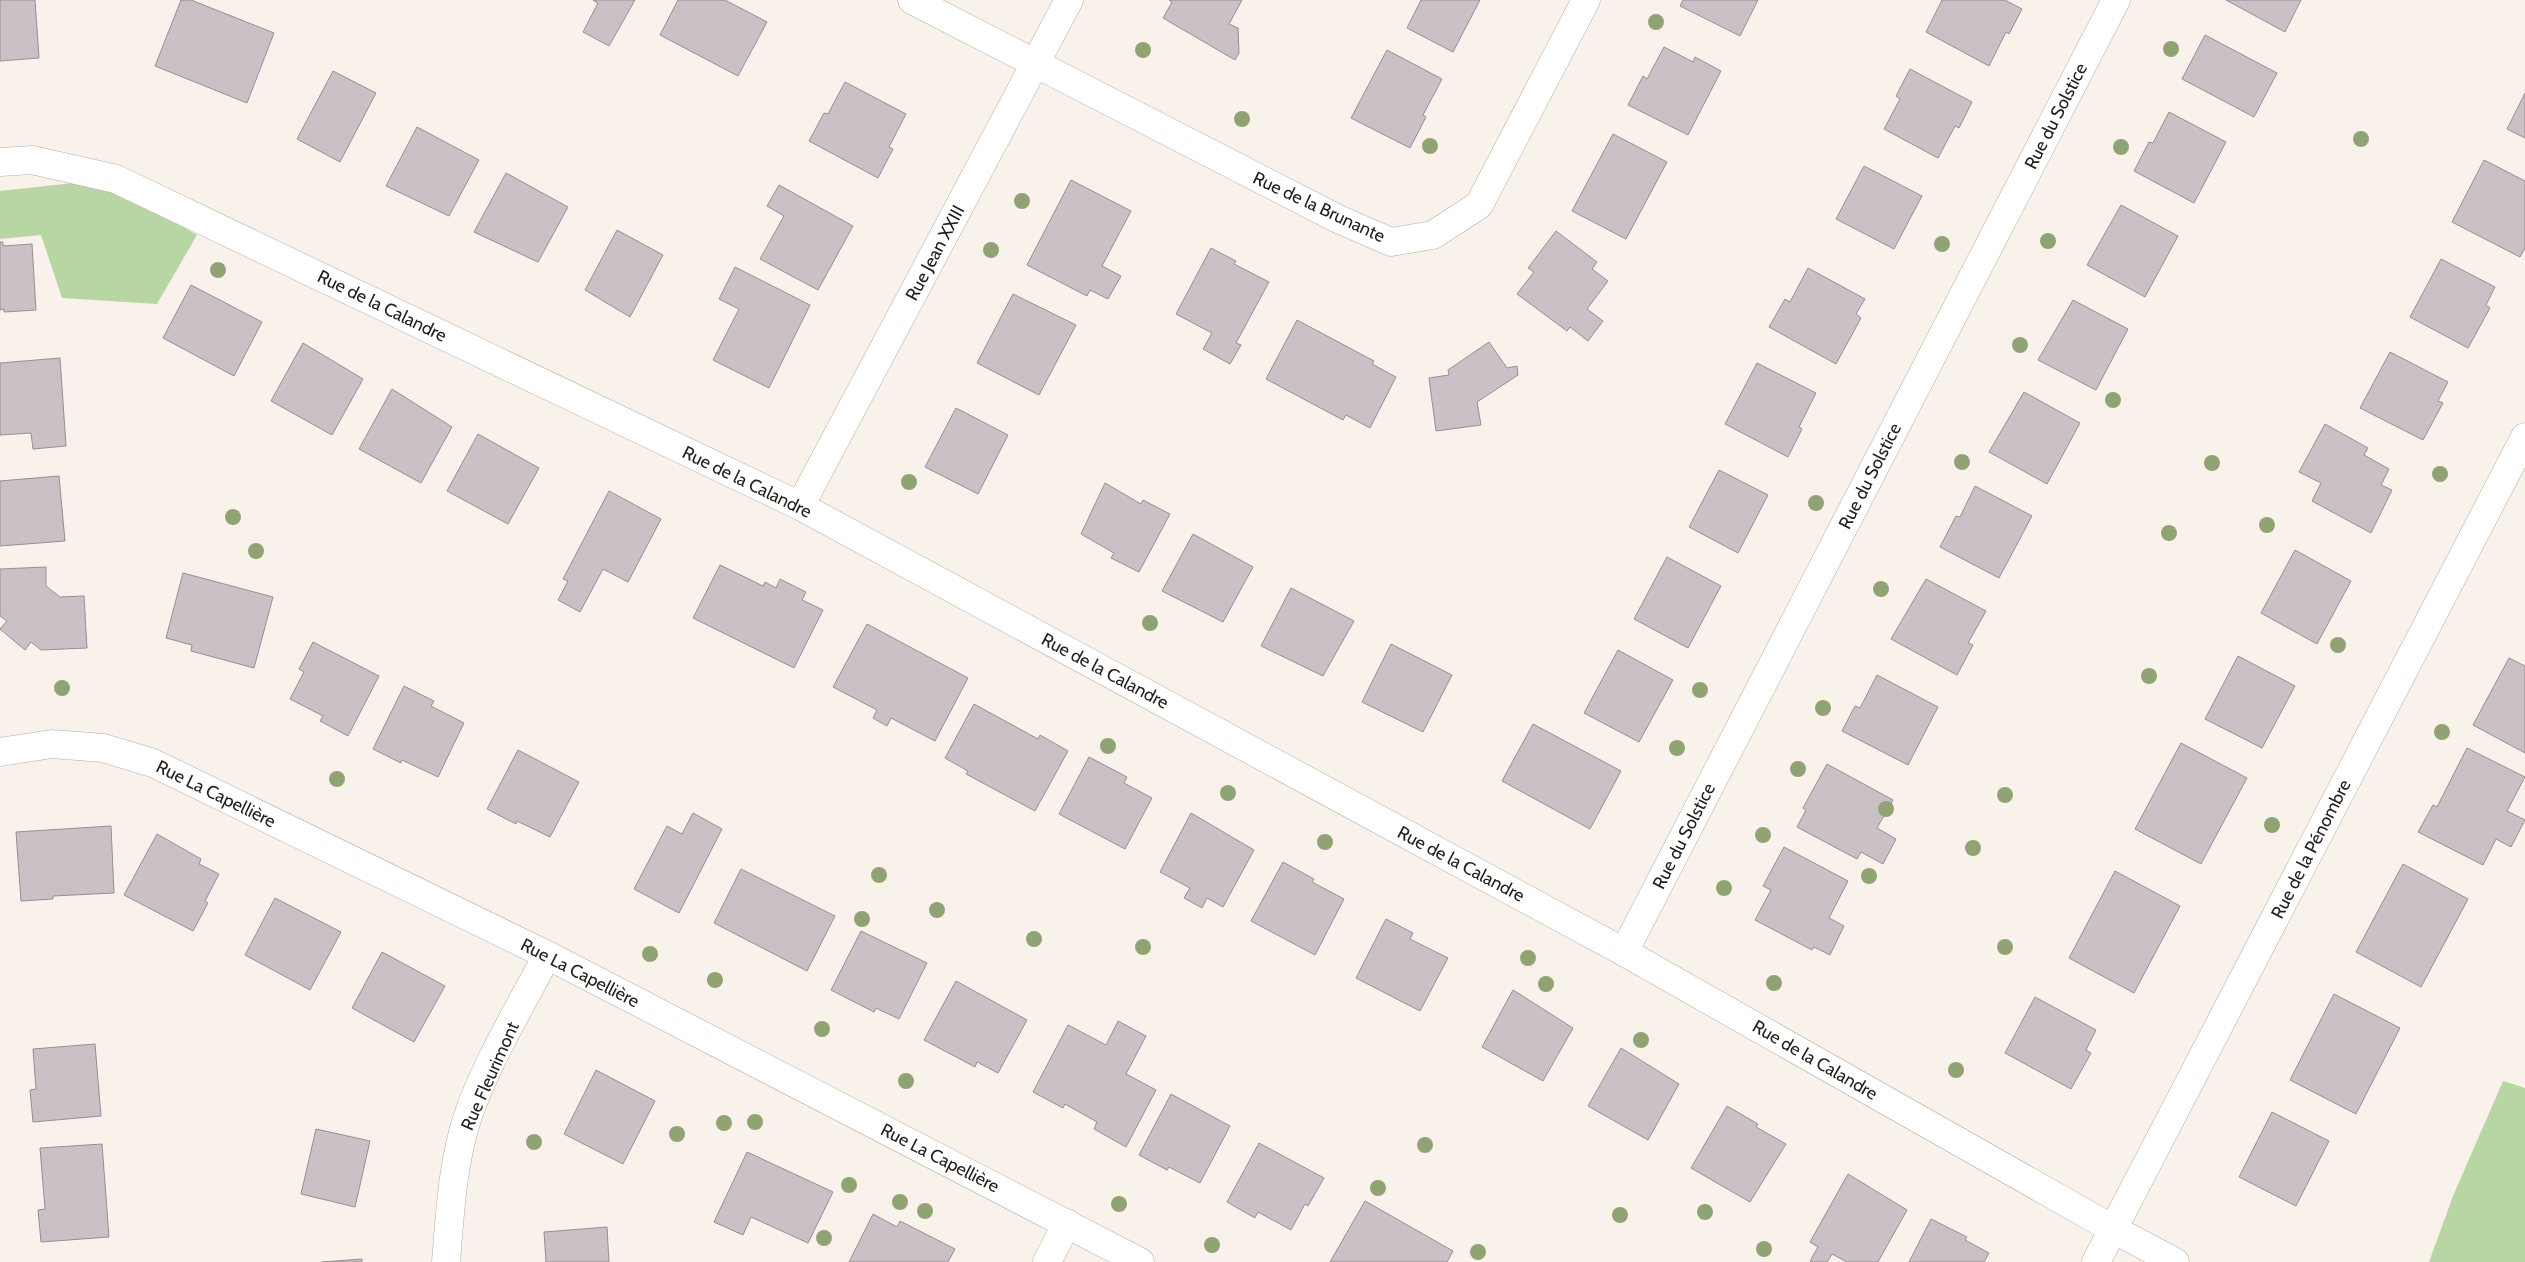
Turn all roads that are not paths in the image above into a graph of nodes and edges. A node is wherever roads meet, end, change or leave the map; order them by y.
1 (912, 0) edge
2 (1069, 0) edge
3 (1586, 0) edge
4 (2116, 0) edge
5 (1035, 65) junction
6 (0, 162) edge
7 (2525, 437) edge
8 (800, 506) junction
9 (0, 752) edge
10 (1624, 952) junction
11 (547, 955) junction
12 (1066, 1223) junction
13 (2113, 1230) junction
14 (446, 1262) edge
15 (1047, 1262) edge
16 (1140, 1262) edge
17 (2096, 1262) edge
18 (2175, 1262) edge

1 - 5 street, Rue de la Brunante
2 - 5 street, Rue Jean XXIII
3 - 5 street, Rue de la Brunante
4 - 10 street, Rue du Solstice
5 - 8 street, Rue Jean XXIII
6 - 8 street, Rue de la Calandre
7 - 13 street, Rue de la Pénombre
8 - 10 street, Rue de la Calandre
9 - 11 street, Rue La Capellière
10 - 13 street, Rue de la Calandre
11 - 12 street, Rue La Capellière
11 - 14 street, Rue Fleurimont
12 - 15 street
12 - 16 street, Rue La Capellière
13 - 17 street, Rue de la Pénombre
13 - 18 street, Rue de la Calandre

